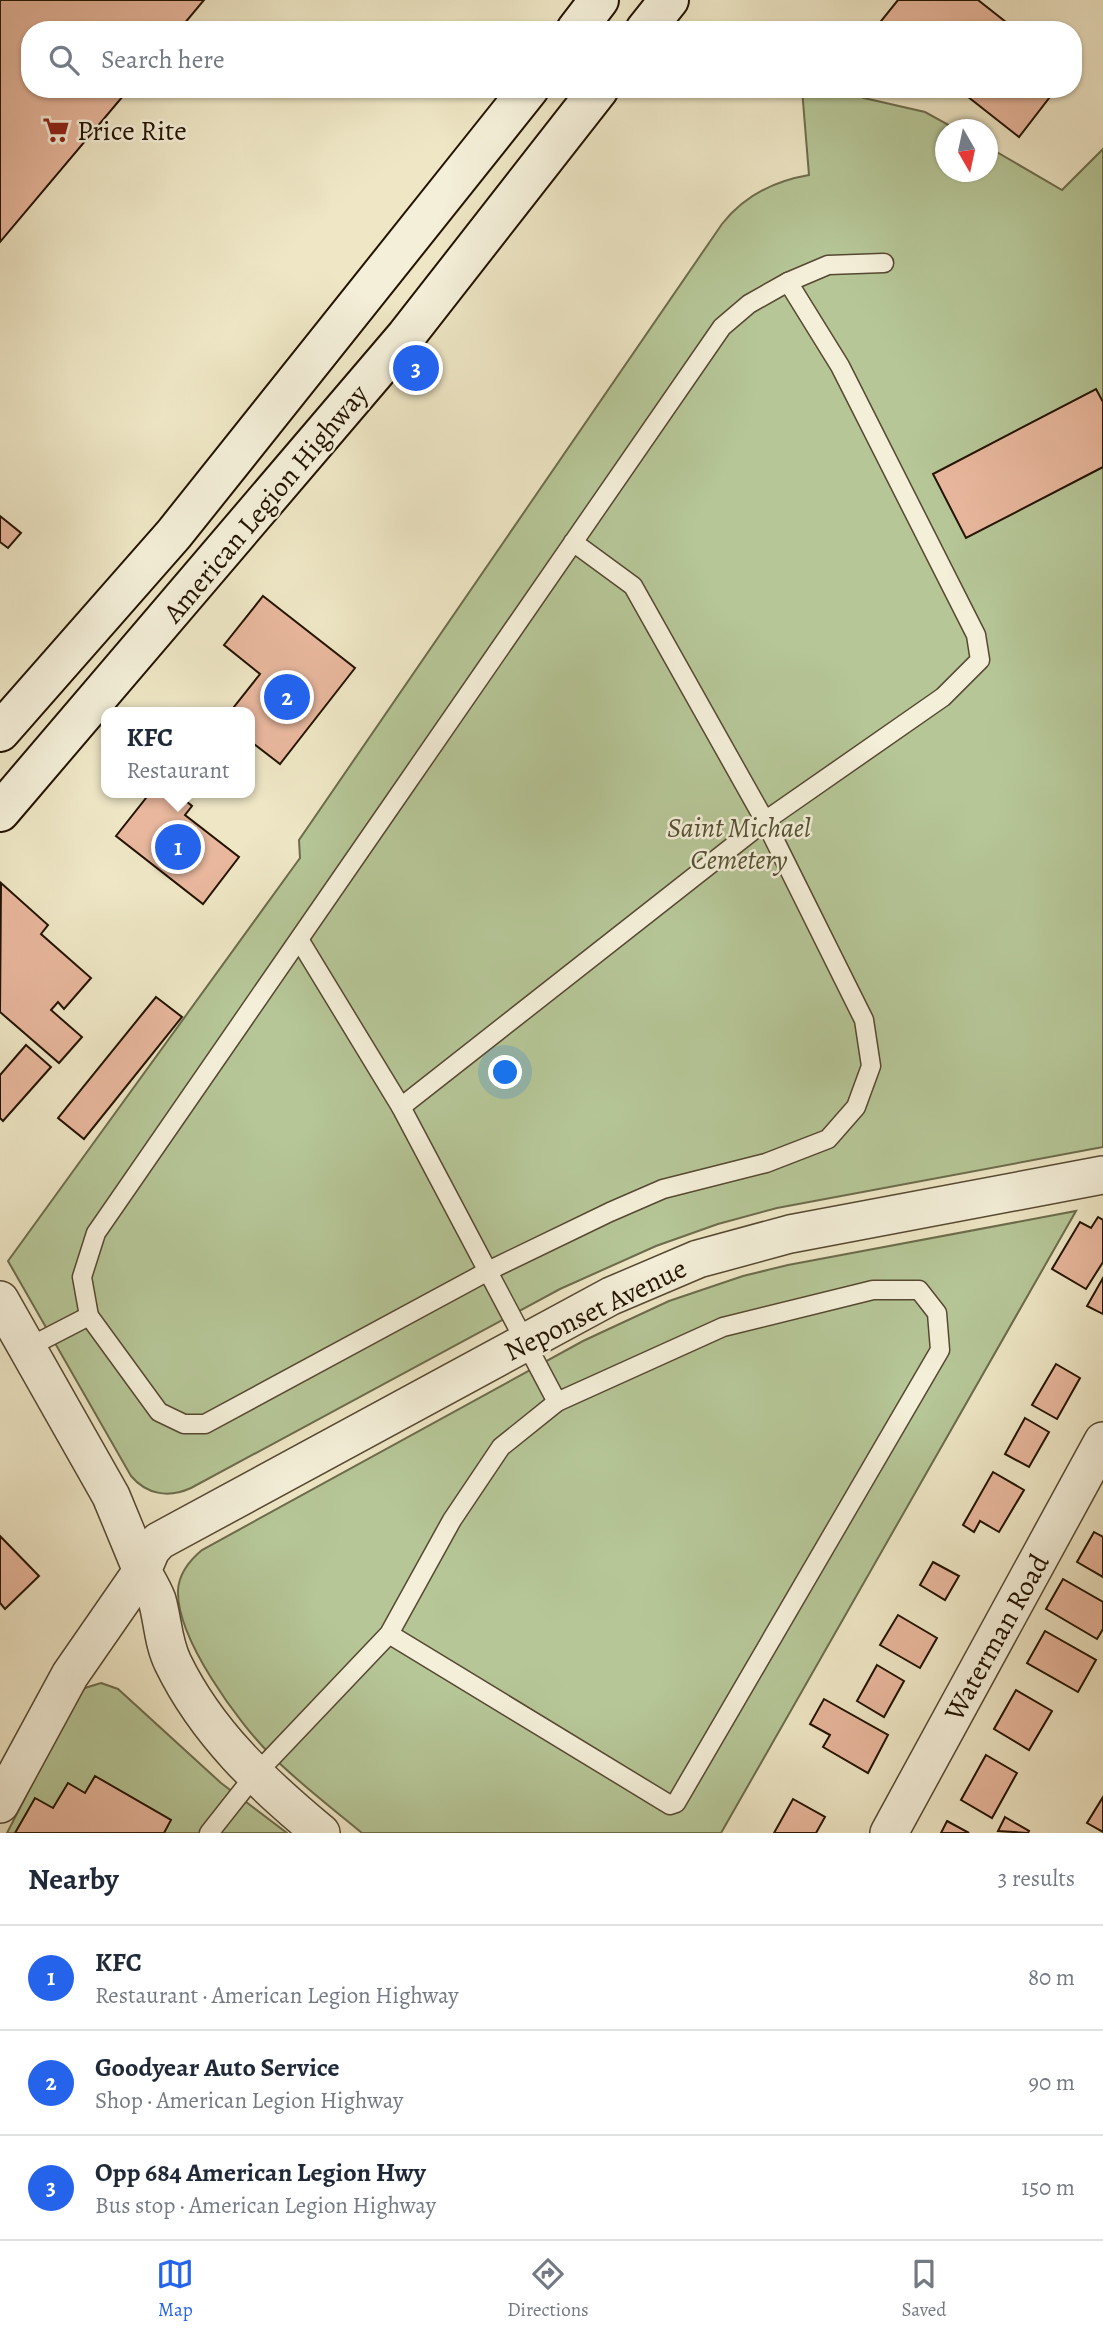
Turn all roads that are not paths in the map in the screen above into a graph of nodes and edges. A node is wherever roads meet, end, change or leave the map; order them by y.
1 (599, 0) edge
2 (669, 0) edge
3 (583, 21) edge
4 (652, 21) edge
5 (522, 98) edge
6 (592, 98) edge
7 (884, 263) dead end
8 (788, 282) junction
9 (573, 542) junction
10 (0, 732) edge
11 (0, 812) edge
12 (765, 821) junction
13 (300, 941) junction
14 (401, 1107) junction
15 (1103, 1175) edge
16 (489, 1270) junction
17 (0, 1300) edge
18 (89, 1316) junction
19 (523, 1343) junction
20 (29, 1347) junction
21 (557, 1402) junction
22 (1103, 1441) edge
23 (142, 1571) junction
24 (389, 1634) junction
25 (254, 1776) junction
26 (0, 1804) edge
27 (209, 1833) edge
28 (321, 1833) edge
29 (889, 1833) edge

1 - 3 main road
2 - 4 main road
5 - 10 main road, American Legion Highway
6 - 11 main road, American Legion Highway
7 - 8 lane
8 - 9 lane
8 - 12 lane
9 - 12 lane
9 - 13 lane
12 - 14 lane
12 - 16 lane
13 - 14 lane
13 - 18 lane
14 - 16 lane
15 - 19 street, Neponset Avenue
16 - 18 lane
16 - 19 lane
17 - 20 street
18 - 20 lane
19 - 21 lane
19 - 23 street, Neponset Avenue
20 - 23 street
21 - 24 lane
21 - 24 lane
22 - 29 street, Waterman Road
23 - 25 street
23 - 26 street, Neponset Avenue
24 - 25 lane
25 - 27 lane
25 - 28 street

